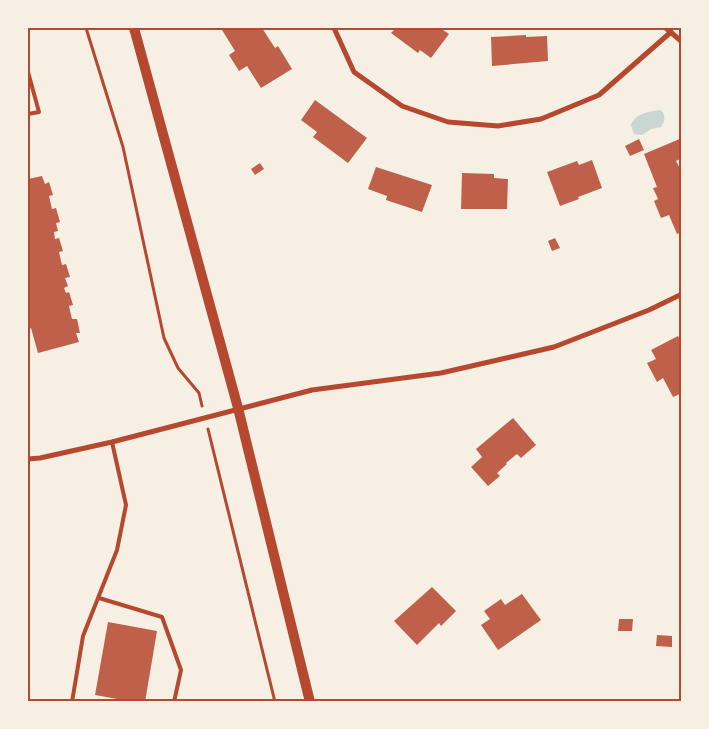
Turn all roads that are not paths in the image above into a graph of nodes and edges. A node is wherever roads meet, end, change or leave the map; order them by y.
1 (134, 28) edge
2 (334, 28) edge
3 (666, 28) edge
4 (671, 32) junction
5 (682, 42) edge
6 (28, 72) edge
7 (28, 114) edge
8 (682, 294) edge
9 (238, 408) junction
10 (112, 442) junction
11 (28, 459) edge
12 (100, 598) junction
13 (72, 702) edge
14 (174, 702) edge
15 (310, 702) edge

1 - 9 main road
2 - 4 street
3 - 4 street
4 - 5 street
6 - 7 lane
8 - 9 street
9 - 10 street
9 - 15 main road
10 - 11 street
10 - 12 lane
12 - 13 lane
12 - 14 lane

